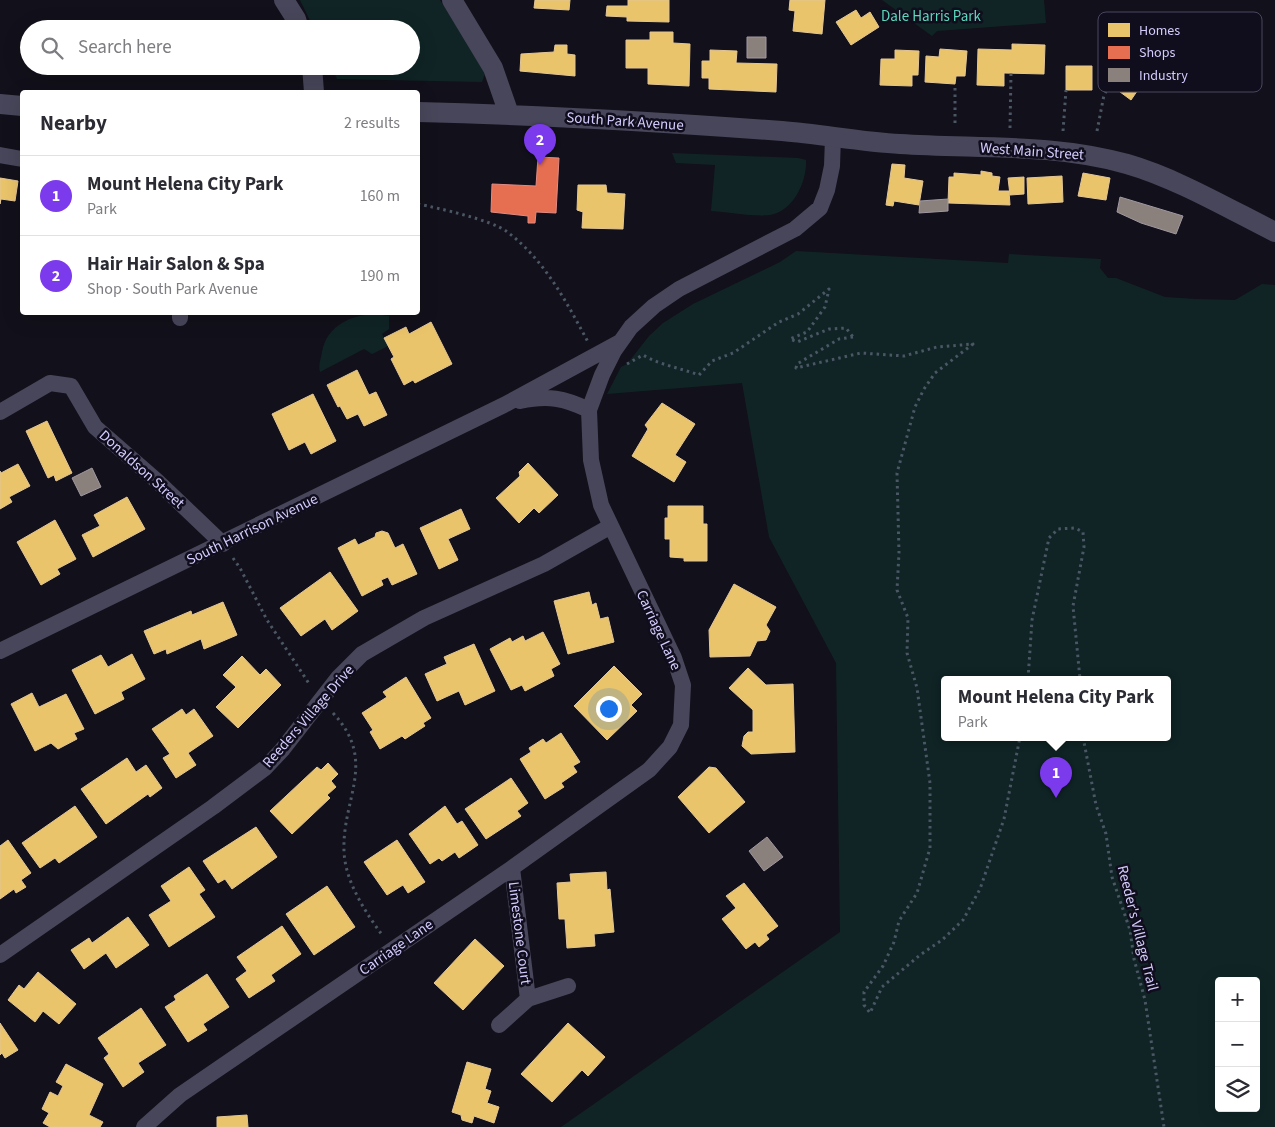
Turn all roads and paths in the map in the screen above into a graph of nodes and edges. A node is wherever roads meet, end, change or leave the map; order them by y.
1 (284, 0) edge
2 (452, 0) edge
3 (296, 20) edge
4 (1011, 73) dead end
5 (313, 75) edge
6 (954, 88) dead end
7 (314, 90) edge
8 (1066, 90) dead end
9 (1106, 92) edge
10 (0, 104) edge
11 (20, 106) edge
12 (420, 112) edge
13 (509, 114) junction
14 (955, 127) dead end
15 (1010, 128) dead end
16 (1063, 131) dead end
17 (1097, 131) dead end
18 (833, 137) junction
19 (0, 155) edge
20 (20, 159) edge
21 (420, 204) edge
22 (1275, 232) edge
23 (622, 341) junction
24 (590, 346) dead end
25 (602, 376) junction
26 (504, 406) junction
27 (589, 410) junction
28 (0, 412) edge
29 (611, 526) junction
30 (223, 544) junction
31 (0, 651) edge
32 (1028, 676) edge
33 (1080, 676) edge
34 (321, 700) junction
35 (1019, 741) edge
36 (1084, 741) edge
37 (512, 868) junction
38 (393, 949) junction
39 (0, 955) edge
40 (568, 986) dead end
41 (528, 999) junction
42 (498, 1026) dead end
43 (144, 1127) edge
44 (1164, 1127) edge

1 - 3 street
2 - 13 street
4 - 15 path
5 - 7 street
6 - 14 path
8 - 16 path
9 - 17 path
10 - 11 street
12 - 13 street, South Park Avenue
13 - 18 street, South Park Avenue
18 - 22 street, West Main Street
18 - 23 street, Carriage Lane
19 - 20 street
21 - 24 path
23 - 25 street, Carriage Lane
23 - 26 street, South Harrison Avenue
25 - 27 street, Carriage Lane
25 - 35 path
26 - 27 street, South Harrison Avenue
26 - 30 street, South Harrison Avenue
27 - 29 street, Carriage Lane
28 - 30 street, Donaldson Street
29 - 34 street, Reeders Village Drive
29 - 37 street, Carriage Lane
30 - 31 street, South Harrison Avenue
30 - 34 path
32 - 33 path
34 - 38 path
34 - 39 street, Reeders Village Drive
36 - 44 path, Reeder's Village Trail
37 - 38 street, Carriage Lane
37 - 41 street, Limestone Court
38 - 43 street, Carriage Lane
40 - 41 street, Limestone Court
41 - 42 street, Limestone Court

